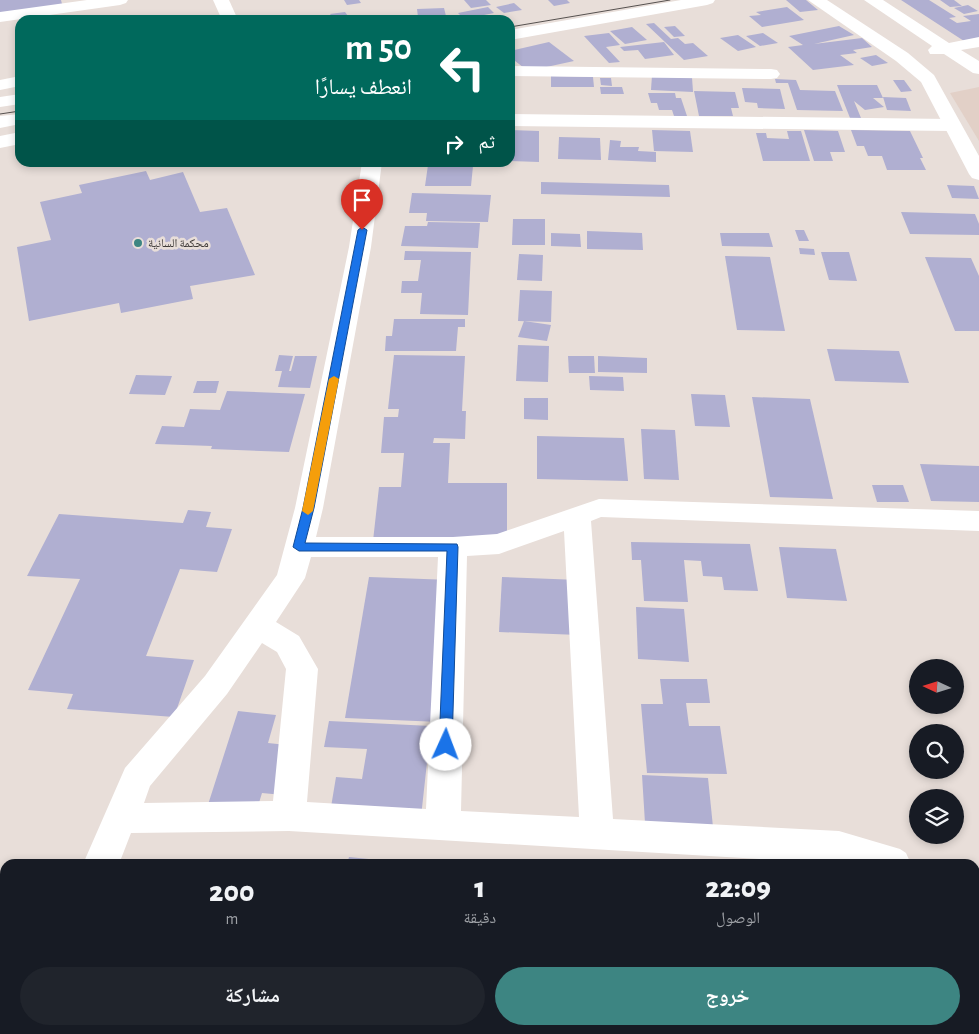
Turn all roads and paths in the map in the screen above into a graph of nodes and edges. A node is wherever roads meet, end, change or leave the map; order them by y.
1 (120, 0) edge
2 (221, 0) edge
3 (625, 0) edge
4 (707, 0) edge
5 (816, 0) edge
6 (872, 0) edge
7 (62, 4) edge
8 (228, 15) edge
9 (532, 15) dead end
10 (0, 17) edge
11 (515, 33) edge
12 (979, 42) edge
13 (947, 48) junction
14 (902, 56) junction
15 (979, 69) edge
16 (515, 71) edge
17 (771, 74) dead end
18 (942, 76) junction
19 (15, 82) edge
20 (0, 85) edge
21 (15, 100) edge
22 (0, 102) edge
23 (15, 120) edge
24 (515, 120) edge
25 (0, 122) edge
26 (951, 124) junction
27 (15, 139) edge
28 (0, 142) edge
29 (15, 154) edge
30 (0, 156) edge
31 (371, 167) edge
32 (979, 174) edge
33 (577, 516) junction
34 (979, 521) edge
35 (299, 547) junction
36 (453, 547) junction
37 (258, 625) junction
38 (289, 816) junction
39 (120, 818) junction
40 (443, 824) junction
41 (597, 833) junction
42 (102, 859) edge
43 (883, 859) edge

1 - 7 street
2 - 8 street
3 - 9 street
4 - 11 street
5 - 14 street
6 - 13 street
7 - 10 street
12 - 13 street
13 - 14 street
13 - 15 street
14 - 18 street
15 - 18 street
16 - 17 street
18 - 26 street
19 - 20 street
21 - 22 street
23 - 25 street
24 - 26 street
26 - 32 street
27 - 28 street
29 - 30 street
31 - 35 street
33 - 34 street
33 - 36 street
33 - 41 street
35 - 36 street
35 - 37 street
36 - 40 street
37 - 38 street
37 - 39 street
38 - 39 street
38 - 40 street
39 - 42 street
40 - 41 street
41 - 43 street

